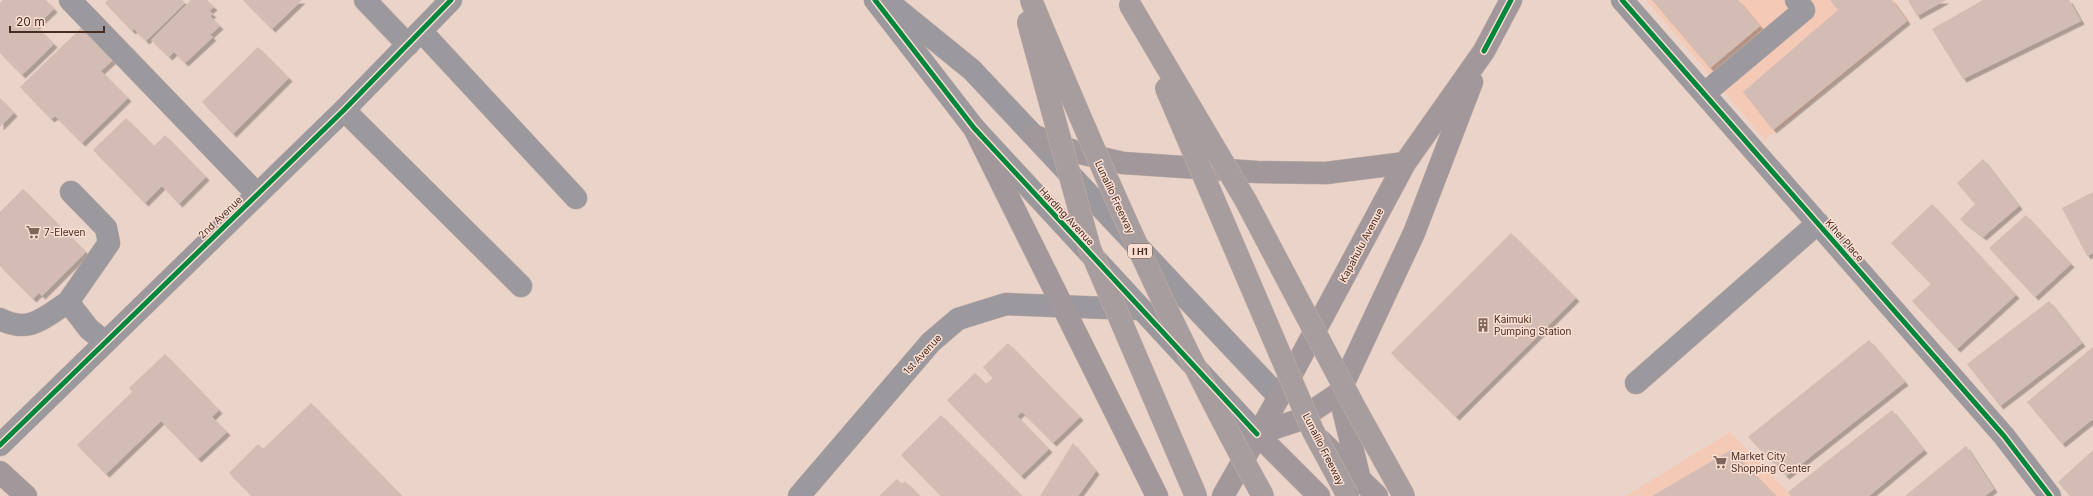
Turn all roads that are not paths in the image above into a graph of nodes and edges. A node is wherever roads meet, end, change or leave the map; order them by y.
1 (70, 0) edge
2 (365, 0) edge
3 (451, 0) edge
4 (875, 0) edge
5 (886, 0) edge
6 (1022, 0) edge
7 (1031, 0) edge
8 (1511, 0) edge
9 (1622, 0) edge
10 (1796, 0) edge
11 (414, 38) junction
12 (1484, 51) junction
13 (1705, 93) junction
14 (344, 110) junction
15 (974, 128) junction
16 (1035, 136) junction
17 (1406, 163) junction
18 (71, 192) dead end
19 (257, 194) junction
20 (576, 198) dead end
21 (1818, 223) junction
22 (522, 286) dead end
23 (68, 302) junction
24 (1062, 306) junction
25 (1141, 309) junction
26 (0, 319) edge
27 (105, 342) junction
28 (1636, 383) dead end
29 (1339, 393) junction
30 (1279, 397) junction
31 (1299, 420) junction
32 (1257, 434) junction
33 (0, 445) edge
34 (0, 472) edge
35 (1354, 488) edge
36 (26, 496) edge
37 (799, 496) edge
38 (1157, 496) edge
39 (1196, 496) edge
40 (1223, 496) edge
41 (1263, 496) edge
42 (1319, 496) edge
43 (1377, 496) edge
44 (1404, 496) edge
45 (2050, 496) edge

1 - 19 street
2 - 11 street
3 - 11 street, 2nd Avenue
4 - 15 street, Harding Avenue
5 - 16 street
6 - 39 highway, bridge
7 - 41 highway, Lunalilo Freeway / I H1, bridge
8 - 12 main road, Kapahulu Avenue
9 - 13 street, Kihei Place
10 - 13 street
11 - 14 street, 2nd Avenue
11 - 20 street
12 - 17 main road, Kapahulu Avenue
12 - 29 main road
13 - 21 street, Kihei Place
14 - 19 street, 2nd Avenue
14 - 22 street
15 - 24 main road
15 - 25 street, Harding Avenue
16 - 17 main road
16 - 30 street
17 - 30 main road, Kapahulu Avenue
18 - 23 street
19 - 27 street, 2nd Avenue
21 - 28 street
21 - 45 street, Kihei Place
23 - 26 street
23 - 27 street
24 - 25 street, 1st Avenue
24 - 37 street, 1st Avenue
24 - 38 main road
25 - 32 street, Harding Avenue
27 - 33 street, 2nd Avenue
29 - 31 main road
29 - 35 main road
30 - 31 main road
30 - 32 main road, Kapahulu Avenue
31 - 32 main road
31 - 35 main road
32 - 40 main road, Kapahulu Avenue
32 - 42 main road, Harding Avenue
34 - 36 main road
35 - 43 main road
35 - 44 highway, Lunalilo Freeway, bridge

